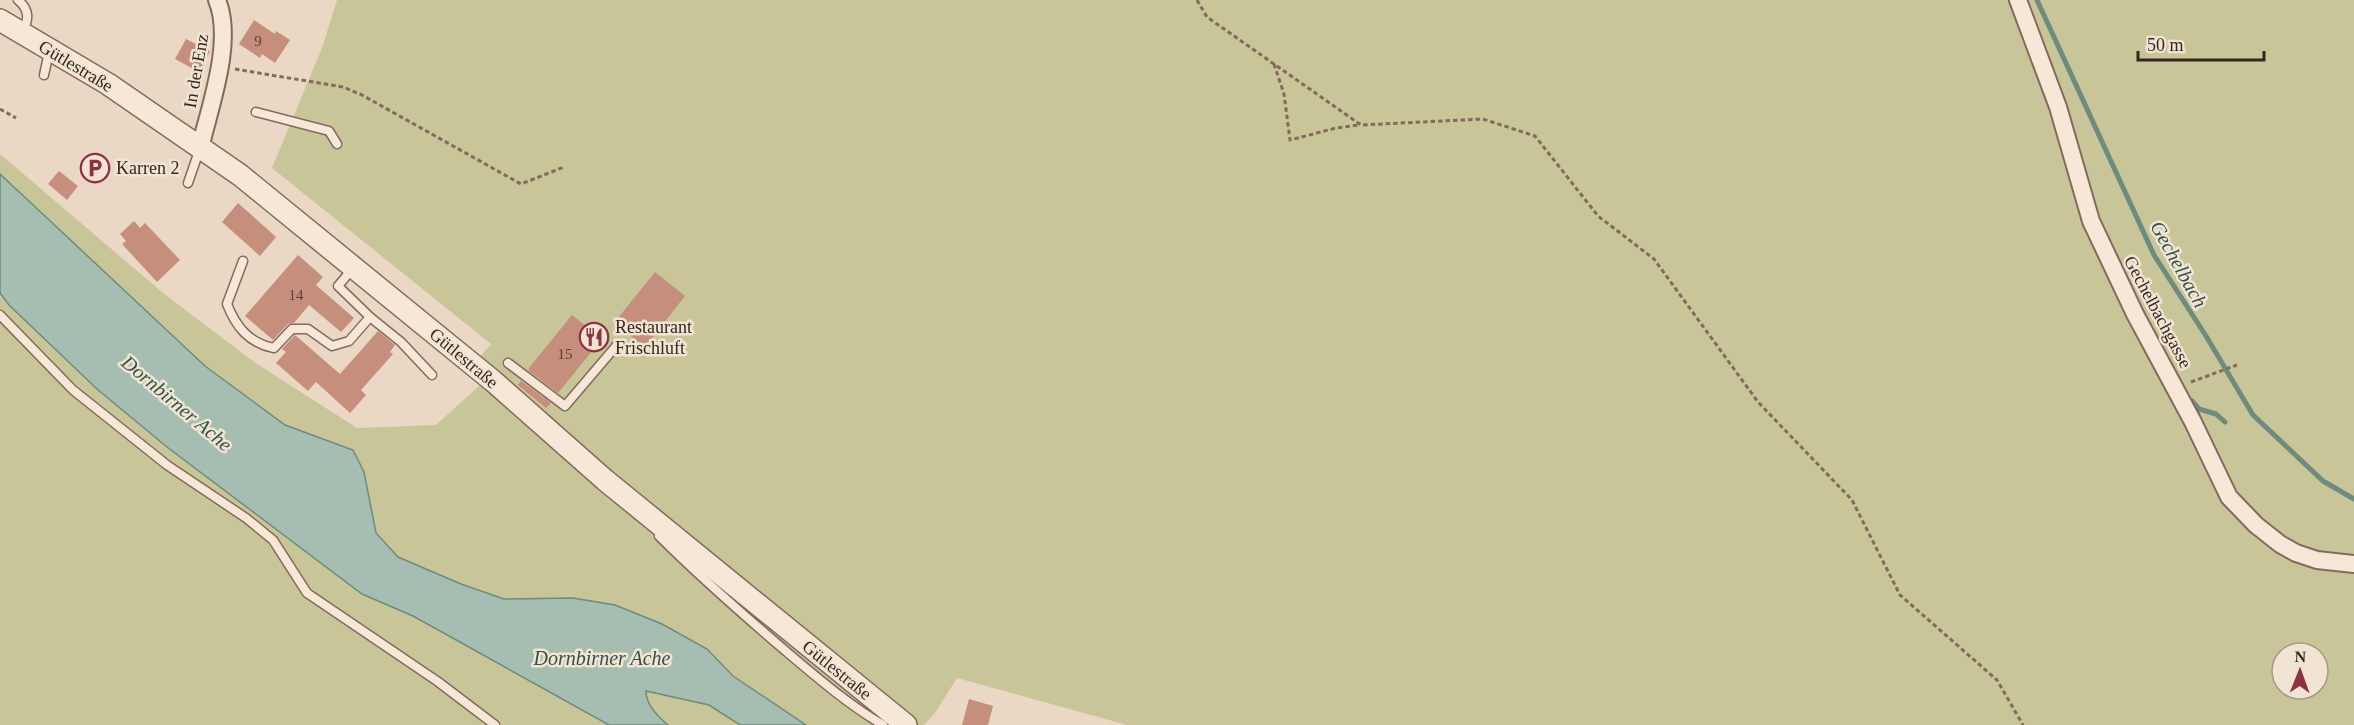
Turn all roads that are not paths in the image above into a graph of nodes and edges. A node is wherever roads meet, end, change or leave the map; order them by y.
1 (18, 0) edge
2 (217, 0) edge
3 (2018, 0) edge
4 (0, 20) edge
5 (22, 33) junction
6 (50, 50) junction
7 (44, 75) dead end
8 (256, 112) dead end
9 (337, 144) dead end
10 (200, 148) junction
11 (188, 183) dead end
12 (243, 261) dead end
13 (354, 267) junction
14 (0, 315) edge
15 (370, 317) junction
16 (617, 345) dead end
17 (508, 363) dead end
18 (432, 375) dead end
19 (650, 517) junction
20 (2354, 564) edge
21 (495, 725) edge
22 (883, 725) edge
23 (906, 725) edge

1 - 5 lane
2 - 10 street, In der Enz
3 - 20 street, Gechelbachgasse
4 - 5 street, Gütlestraße
5 - 6 street, Gütlestraße
6 - 7 lane
6 - 10 street, Gütlestraße
8 - 9 lane
10 - 11 lane
10 - 13 street, Gütlestraße
12 - 15 lane
13 - 15 lane
13 - 19 street, Gütlestraße
14 - 21 lane
15 - 18 lane
16 - 17 lane
19 - 22 lane
19 - 23 street, Gütlestraße

